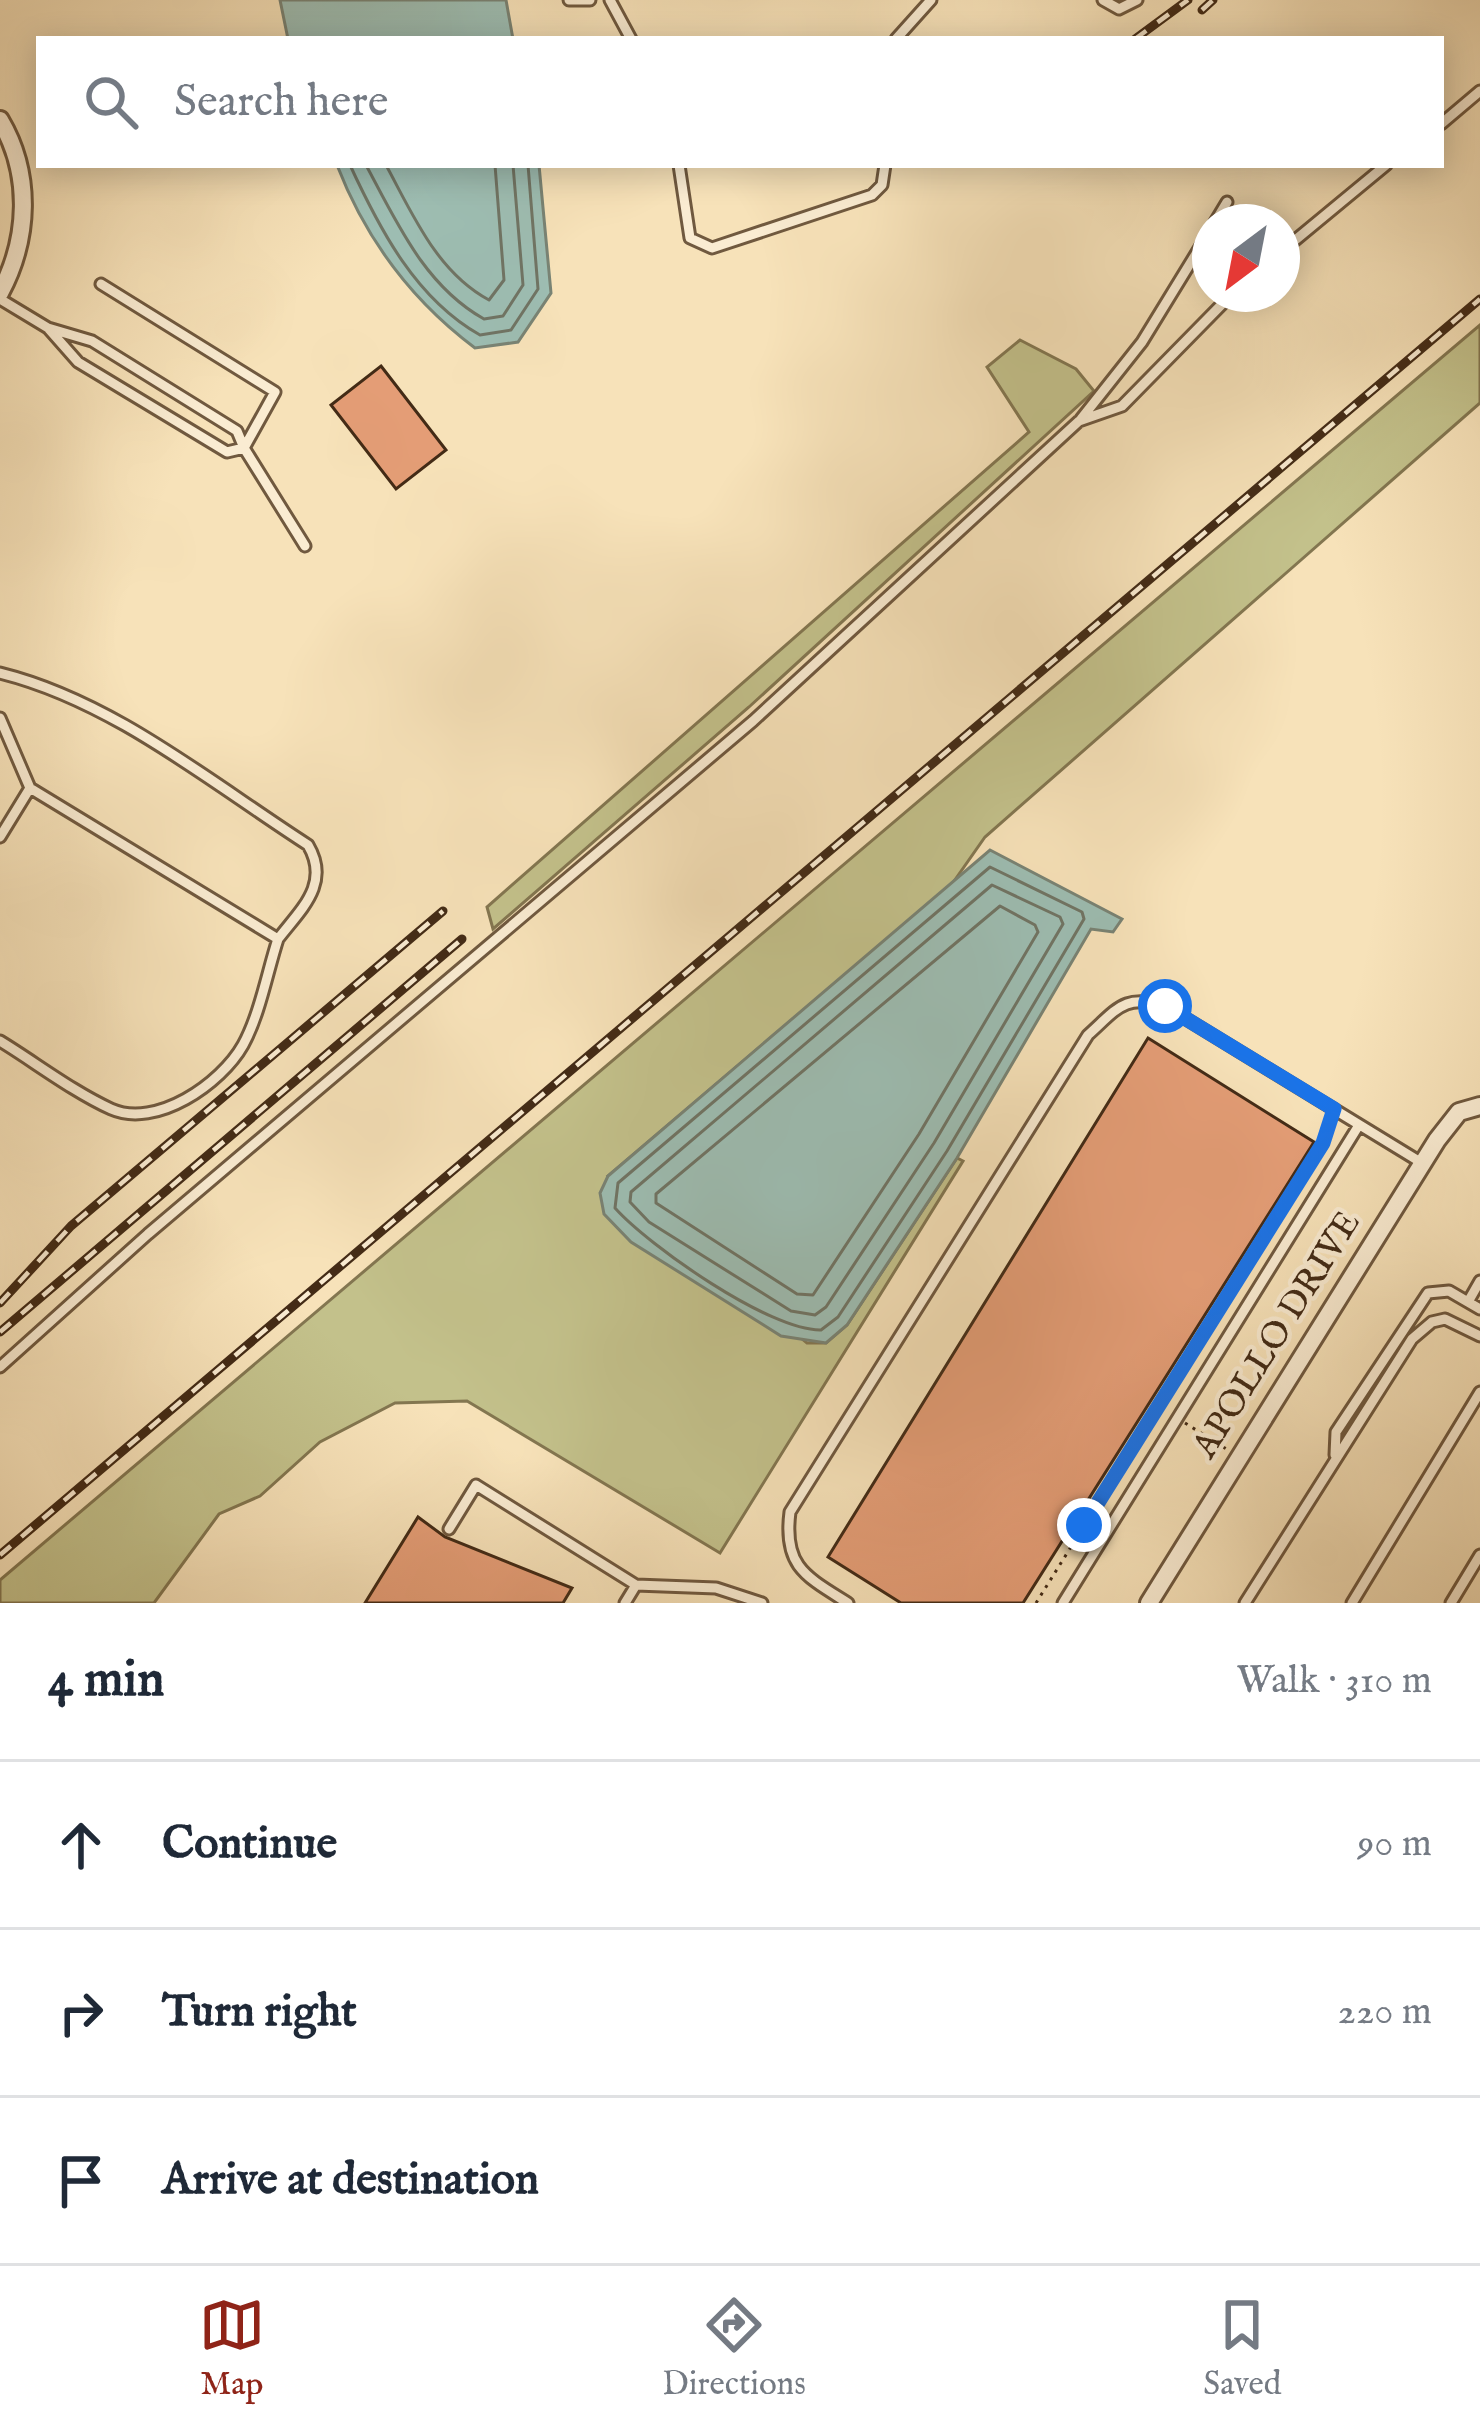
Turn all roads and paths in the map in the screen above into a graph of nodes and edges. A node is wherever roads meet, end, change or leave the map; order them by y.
1 (569, 0) edge
2 (590, 0) edge
3 (610, 0) edge
4 (932, 0) edge
5 (1103, 0) edge
6 (1137, 0) edge
7 (629, 36) edge
8 (899, 36) edge
9 (1480, 91) edge
10 (0, 120) edge
11 (1444, 121) edge
12 (679, 168) edge
13 (885, 168) edge
14 (1382, 168) edge
15 (1300, 236) edge
16 (1192, 260) edge
17 (101, 284) dead end
18 (0, 296) edge
19 (1214, 312) edge
20 (48, 328) junction
21 (1078, 421) junction
22 (244, 448) junction
23 (305, 546) dead end
24 (0, 673) edge
25 (0, 718) edge
26 (30, 788) junction
27 (0, 837) edge
28 (278, 939) junction
29 (0, 1041) edge
30 (1474, 1107) edge
31 (1334, 1109) junction
32 (1359, 1125) junction
33 (1423, 1163) junction
34 (1480, 1281) edge
35 (1468, 1302) junction
36 (1480, 1309) edge
37 (1480, 1336) edge
38 (0, 1367) edge
39 (1480, 1392) edge
40 (1155, 1405) junction
41 (1178, 1418) junction
42 (1240, 1457) junction
43 (1334, 1461) junction
44 (449, 1529) dead end
45 (1480, 1555) edge
46 (636, 1585) junction
47 (625, 1603) edge
48 (762, 1603) edge
49 (848, 1603) edge
50 (1036, 1603) edge
51 (1063, 1603) edge
52 (1149, 1603) edge
53 (1245, 1603) edge
54 (1352, 1603) edge
55 (1450, 1603) edge

1 - 2 lane
3 - 7 lane
4 - 8 lane
5 - 6 lane
9 - 11 lane
10 - 18 street
12 - 13 lane
14 - 15 lane
16 - 21 lane
17 - 22 lane
18 - 20 lane
19 - 21 lane
20 - 22 lane
20 - 22 lane
21 - 38 lane
22 - 23 lane
24 - 28 lane
25 - 26 lane
26 - 27 lane
26 - 28 lane
28 - 29 lane
30 - 33 street, APOLLO DRIVE
31 - 32 lane
31 - 40 path
31 - 49 lane
32 - 33 lane
32 - 41 lane
33 - 42 street, APOLLO DRIVE
34 - 35 lane
35 - 36 lane
35 - 43 lane
37 - 43 lane
39 - 54 lane
40 - 41 path
40 - 50 path
41 - 42 path
41 - 51 lane
42 - 52 street, APOLLO DRIVE
43 - 53 lane
44 - 46 lane
45 - 55 lane
46 - 47 lane
46 - 48 lane

